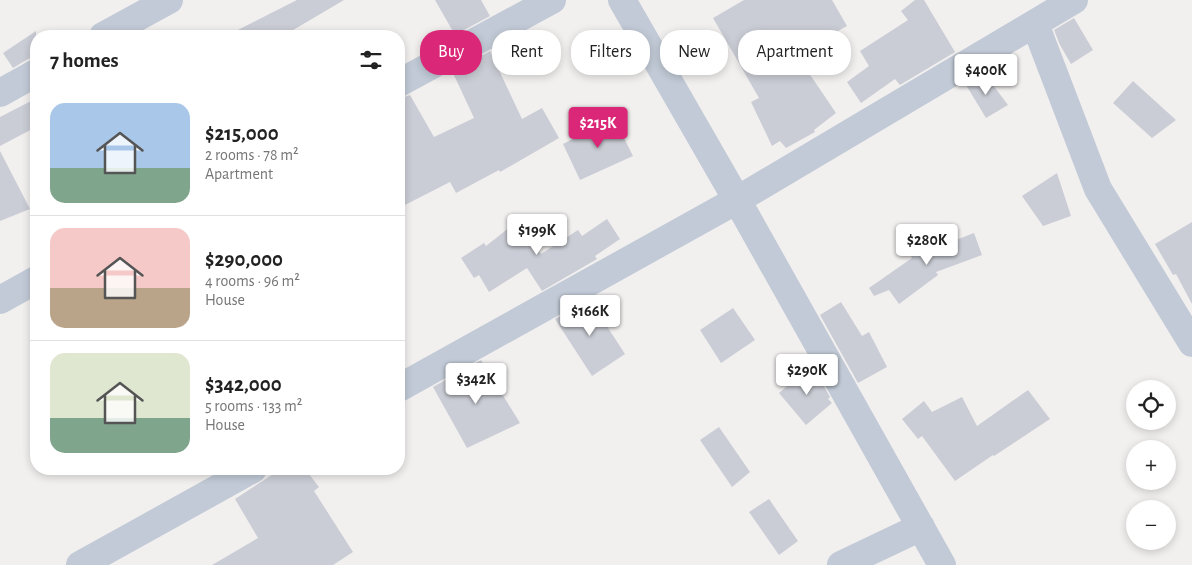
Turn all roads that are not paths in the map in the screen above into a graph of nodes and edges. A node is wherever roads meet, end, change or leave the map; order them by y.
1 (169, 0) edge
2 (552, 0) edge
3 (622, 0) edge
4 (1074, 0) edge
5 (1035, 24) junction
6 (114, 30) edge
7 (30, 76) edge
8 (405, 80) edge
9 (0, 93) edge
10 (737, 200) junction
11 (30, 283) edge
12 (0, 300) edge
13 (1192, 343) edge
14 (405, 385) edge
15 (243, 475) edge
16 (921, 526) junction
17 (80, 565) edge
18 (841, 565) edge
19 (942, 565) edge

1 - 6 street
2 - 8 street
3 - 10 street
4 - 5 street
5 - 10 street
5 - 13 street
7 - 9 street
10 - 14 street
10 - 16 street
11 - 12 street
15 - 17 street
16 - 18 street
16 - 19 street

